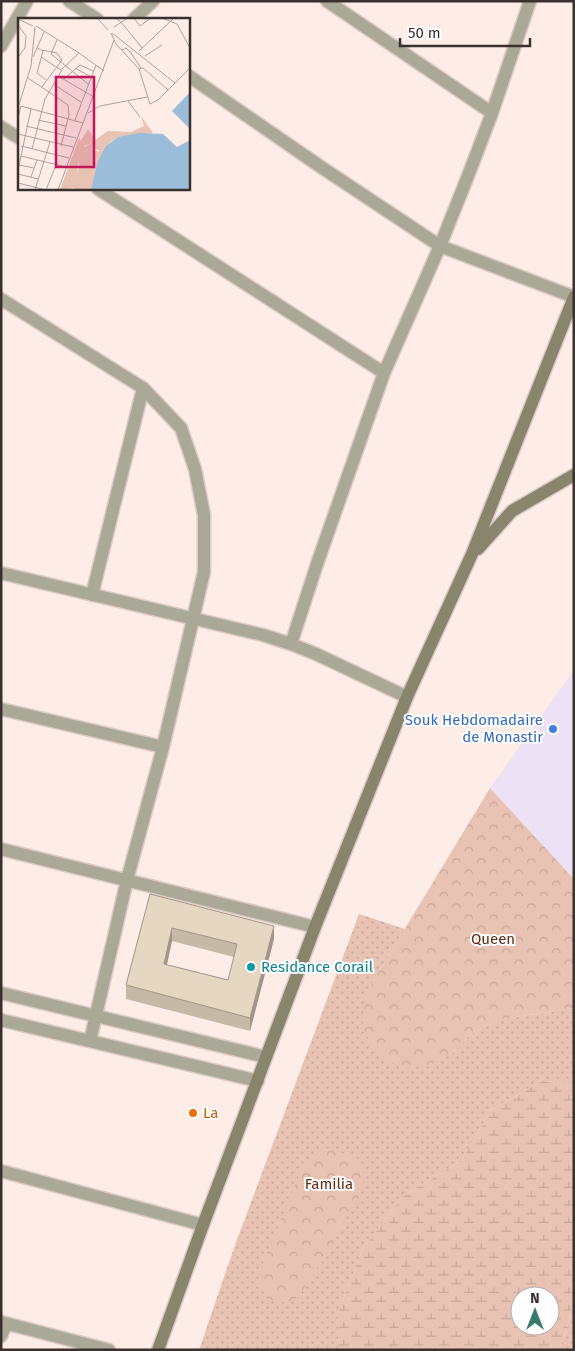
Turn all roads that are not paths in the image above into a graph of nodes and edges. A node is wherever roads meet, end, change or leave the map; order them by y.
1 (27, 1) edge
2 (69, 1) edge
3 (153, 1) edge
4 (327, 1) edge
5 (526, 3) edge
6 (95, 18) edge
7 (135, 18) edge
8 (1, 46) edge
9 (190, 77) edge
10 (492, 113) junction
11 (1, 127) edge
12 (18, 137) edge
13 (100, 190) edge
14 (440, 246) junction
15 (574, 297) edge
16 (1, 299) edge
17 (384, 373) junction
18 (143, 388) junction
19 (574, 475) edge
20 (472, 554) junction
21 (1, 573) edge
22 (92, 595) junction
23 (194, 619) junction
24 (291, 644) junction
25 (407, 697) junction
26 (1, 710) edge
27 (163, 747) junction
28 (1, 849) edge
29 (127, 880) junction
30 (315, 927) junction
31 (1, 993) edge
32 (96, 1015) junction
33 (1, 1020) edge
34 (90, 1041) junction
35 (266, 1057) junction
36 (258, 1082) junction
37 (1, 1171) edge
38 (203, 1224) junction
39 (3, 1327) edge
40 (109, 1350) edge
41 (158, 1350) edge

1 - 8 street
2 - 6 street
3 - 7 street
4 - 10 street
5 - 10 street
9 - 14 street
10 - 14 street
11 - 12 street
13 - 17 street
14 - 15 street
14 - 17 street
15 - 20 street
16 - 18 street
17 - 24 street
18 - 22 street
18 - 23 street
19 - 20 street
20 - 25 street
21 - 22 street
22 - 23 street
23 - 24 street
23 - 27 street
24 - 25 street
25 - 30 street
26 - 27 street
27 - 29 street
28 - 29 street
29 - 30 street
29 - 32 street
30 - 35 street
31 - 32 street
32 - 34 street
32 - 35 street
33 - 34 street
34 - 36 street
35 - 36 street
36 - 38 street
37 - 38 street
38 - 41 street
39 - 40 street

